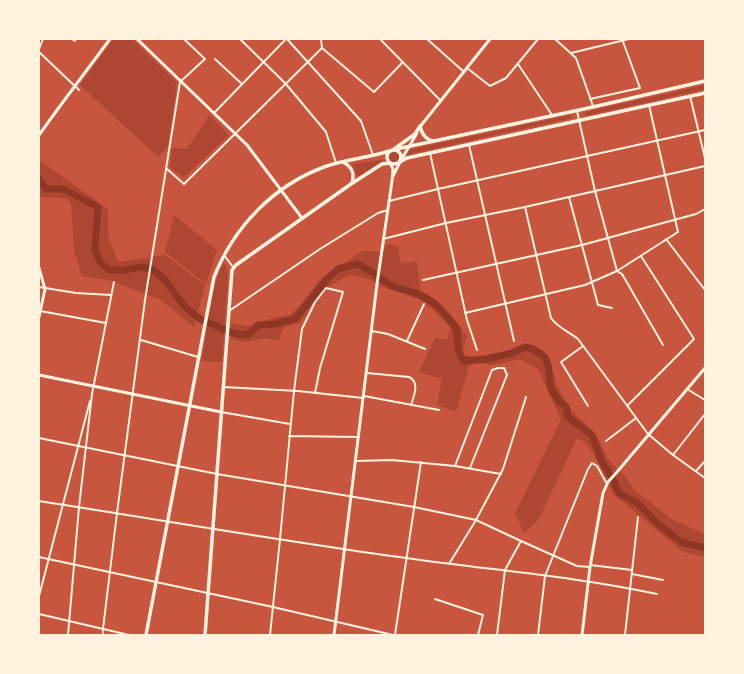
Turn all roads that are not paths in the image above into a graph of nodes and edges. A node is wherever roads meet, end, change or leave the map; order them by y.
1 (43, 39) edge
2 (72, 39) edge
3 (110, 39) edge
4 (184, 39) edge
5 (240, 39) edge
6 (287, 39) edge
7 (321, 39) edge
8 (380, 39) edge
9 (427, 39) edge
10 (538, 39) edge
11 (555, 39) edge
12 (629, 39) edge
13 (140, 40) edge
14 (489, 40) edge
15 (623, 40) edge
16 (75, 41) dead end
17 (322, 48) junction
18 (39, 49) edge
19 (39, 52) edge
20 (571, 53) junction
21 (215, 59) dead end
22 (264, 62) junction
23 (308, 62) junction
24 (403, 62) junction
25 (518, 64) junction
26 (467, 68) junction
27 (464, 72) junction
28 (705, 81) edge
29 (180, 82) junction
30 (242, 84) junction
31 (286, 84) junction
32 (74, 86) junction
33 (79, 90) dead end
34 (705, 93) edge
35 (690, 96) junction
36 (590, 98) junction
37 (441, 101) junction
38 (649, 105) junction
39 (593, 107) junction
40 (577, 111) junction
41 (214, 113) junction
42 (553, 116) junction
43 (578, 121) junction
44 (420, 126) junction
45 (705, 130) edge
46 (40, 131) edge
47 (699, 132) junction
48 (235, 134) junction
49 (39, 135) edge
50 (434, 141) junction
51 (656, 141) junction
52 (468, 143) junction
53 (408, 147) junction
54 (391, 150) junction
55 (430, 153) junction
56 (373, 156) junction
57 (587, 156) junction
58 (705, 158) edge
59 (343, 162) junction
60 (400, 162) junction
61 (336, 163) junction
62 (390, 163) junction
63 (705, 166) edge
64 (167, 168) junction
65 (664, 175) junction
66 (392, 181) junction
67 (477, 181) junction
68 (351, 184) junction
69 (281, 189) junction
70 (438, 189) junction
71 (595, 191) junction
72 (569, 197) junction
73 (389, 201) junction
74 (525, 207) junction
75 (705, 208) edge
76 (388, 210) junction
77 (485, 215) junction
78 (302, 218) junction
79 (675, 220) junction
80 (446, 223) junction
81 (607, 238) junction
82 (383, 239) junction
83 (666, 239) junction
84 (582, 245) junction
85 (224, 255) junction
86 (536, 255) junction
87 (641, 256) junction
88 (496, 264) junction
89 (234, 267) junction
90 (39, 268) edge
91 (617, 271) junction
92 (457, 273) junction
93 (423, 280) dead end
94 (114, 282) dead end
95 (592, 282) junction
96 (39, 287) edge
97 (45, 289) junction
98 (705, 290) edge
99 (545, 294) junction
100 (111, 296) junction
101 (505, 303) junction
102 (424, 304) dead end
103 (612, 308) dead end
104 (40, 311) edge
105 (228, 312) junction
106 (465, 313) junction
107 (39, 317) edge
108 (106, 322) junction
109 (371, 330) junction
110 (141, 340) junction
111 (407, 341) junction
112 (514, 341) dead end
113 (663, 345) dead end
114 (583, 346) junction
115 (425, 349) dead end
116 (476, 350) dead end
117 (200, 357) junction
118 (705, 368) edge
119 (366, 373) junction
120 (39, 375) edge
121 (94, 386) junction
122 (223, 388) junction
123 (686, 389) junction
124 (294, 390) junction
125 (315, 393) junction
126 (92, 394) junction
127 (132, 394) junction
128 (363, 397) junction
129 (526, 397) dead end
130 (705, 400) edge
131 (411, 405) junction
132 (190, 406) junction
133 (588, 406) dead end
134 (627, 406) junction
135 (439, 410) dead end
136 (221, 412) junction
137 (705, 414) edge
138 (636, 418) junction
139 (290, 424) junction
140 (648, 434) junction
141 (289, 436) junction
142 (358, 437) junction
143 (39, 438) edge
144 (606, 441) dead end
145 (78, 446) junction
146 (86, 448) junction
147 (124, 455) junction
148 (673, 455) junction
149 (355, 461) junction
150 (705, 461) edge
151 (421, 462) junction
152 (455, 466) junction
153 (178, 467) junction
154 (470, 468) junction
155 (696, 471) junction
156 (217, 474) junction
157 (501, 474) junction
158 (705, 478) edge
159 (608, 484) junction
160 (284, 486) junction
161 (351, 496) junction
162 (39, 501) edge
163 (62, 505) junction
164 (79, 507) junction
165 (414, 507) junction
166 (116, 513) junction
167 (638, 517) dead end
168 (476, 520) junction
169 (167, 521) junction
170 (212, 528) junction
171 (280, 539) junction
172 (521, 541) junction
173 (344, 549) junction
174 (553, 556) junction
175 (39, 557) edge
176 (406, 558) junction
177 (49, 559) junction
178 (74, 564) junction
179 (449, 564) junction
180 (590, 566) junction
181 (505, 570) junction
182 (633, 570) junction
183 (110, 572) junction
184 (632, 574) junction
185 (545, 576) junction
186 (663, 580) dead end
187 (156, 582) junction
188 (588, 582) junction
189 (630, 588) junction
190 (208, 593) junction
191 (657, 594) dead end
192 (39, 596) edge
193 (436, 600) dead end
194 (273, 607) junction
195 (39, 614) edge
196 (69, 621) junction
197 (336, 622) junction
198 (103, 629) junction
199 (68, 635) edge
200 (103, 635) edge
201 (129, 635) edge
202 (146, 635) edge
203 (205, 635) edge
204 (270, 635) edge
205 (334, 635) edge
206 (394, 635) edge
207 (478, 635) edge
208 (497, 635) edge
209 (538, 635) edge
210 (582, 635) edge
211 (625, 635) edge

1 - 18 street
2 - 16 street
3 - 32 street
4 - 29 street
5 - 22 street
6 - 22 street
6 - 23 street
7 - 17 street
8 - 24 street
9 - 27 street
10 - 25 street
11 - 20 street
12 - 15 street
13 - 29 street
14 - 26 street
15 - 20 street
15 - 36 street
17 - 23 street
17 - 24 street
19 - 32 street
20 - 36 street
21 - 30 street
22 - 30 street
22 - 31 street
23 - 31 street
23 - 56 street
24 - 37 street
25 - 26 street
25 - 42 street
26 - 27 street
27 - 37 street
28 - 39 main road
29 - 41 street
29 - 64 street
30 - 41 street
31 - 48 street
31 - 61 street
32 - 33 street
32 - 46 street
34 - 35 main road
35 - 38 main road
35 - 47 street
36 - 39 street
37 - 44 street
38 - 43 main road
38 - 51 street
39 - 40 main road
40 - 42 main road
40 - 43 street
41 - 48 street
42 - 50 main road
43 - 52 main road
43 - 57 street
44 - 50 main road
44 - 53 street
44 - 54 main road
45 - 47 street
46 - 49 street
47 - 51 street
47 - 58 street
48 - 64 street
48 - 69 street
50 - 53 main road
51 - 57 street
51 - 65 street
52 - 55 main road
52 - 67 street
53 - 54 main road
53 - 60 street
54 - 56 main road
54 - 60 main road
54 - 62 main road
55 - 60 main road
55 - 70 street
56 - 59 main road
57 - 67 street
57 - 71 street
59 - 61 main road
59 - 68 main road
60 - 62 main road
60 - 66 street
61 - 69 main road
62 - 66 street
62 - 68 main road
63 - 65 street
64 - 110 street
65 - 71 street
65 - 79 street
66 - 73 street
67 - 70 street
67 - 77 street
68 - 78 main road
69 - 78 street
69 - 85 main road
70 - 73 street
70 - 80 street
71 - 72 street
71 - 81 street
72 - 74 street
72 - 84 street
73 - 76 street
74 - 77 street
74 - 86 street
75 - 79 street
76 - 82 street
76 - 105 street
77 - 80 street
77 - 88 street
78 - 89 main road
79 - 81 street
79 - 83 street
80 - 82 street
80 - 92 street
81 - 84 street
81 - 91 street
82 - 109 street
83 - 87 street
83 - 98 street
84 - 86 street
84 - 95 street
85 - 89 street
85 - 117 main road
86 - 88 street
86 - 99 street
87 - 91 street
87 - 134 street
88 - 92 street
88 - 101 street
89 - 105 main road
90 - 97 street
91 - 95 street
91 - 113 street
92 - 93 street
92 - 106 street
94 - 100 street
95 - 99 street
95 - 103 street
96 - 97 street
97 - 100 street
97 - 104 street
99 - 101 street
99 - 114 street
100 - 108 street
101 - 106 street
101 - 112 street
102 - 111 street
104 - 107 street
104 - 108 street
105 - 122 main road
106 - 116 street
108 - 121 street
109 - 111 street
109 - 119 street
110 - 117 street
110 - 127 street
111 - 115 street
114 - 133 street
114 - 134 street
117 - 132 main road
118 - 123 street
119 - 128 street
119 - 131 street
120 - 121 street
121 - 126 street
121 - 127 street
122 - 124 street
122 - 136 main road
123 - 130 street
123 - 140 street
124 - 125 street
124 - 125 street
124 - 139 street
125 - 128 street
126 - 145 street
126 - 146 street
127 - 132 street
127 - 147 street
128 - 131 street
128 - 142 street
129 - 157 street
131 - 135 street
132 - 136 street
132 - 153 main road
134 - 138 street
136 - 139 street
136 - 156 main road
137 - 148 street
138 - 140 street
138 - 144 street
139 - 141 street
140 - 148 street
140 - 159 street
141 - 142 street
141 - 160 street
142 - 149 street
143 - 145 street
145 - 146 street
145 - 163 street
146 - 147 street
146 - 164 street
147 - 153 street
147 - 166 street
148 - 155 street
149 - 151 street
149 - 161 street
150 - 155 street
151 - 152 street
151 - 165 street
152 - 154 street
152 - 154 street
153 - 156 street
153 - 169 main road
154 - 157 street
155 - 158 street
156 - 160 street
156 - 170 main road
157 - 168 street
159 - 174 street
159 - 180 street
160 - 161 street
160 - 171 street
161 - 165 street
161 - 173 street
162 - 163 street
163 - 164 street
163 - 177 street
164 - 166 street
164 - 178 street
165 - 168 street
165 - 176 street
166 - 169 street
166 - 183 street
167 - 182 street
168 - 172 street
168 - 179 street
169 - 170 street
169 - 187 main road
170 - 171 street
170 - 190 main road
171 - 173 street
171 - 194 street
172 - 174 street
172 - 181 street
173 - 176 street
173 - 197 street
174 - 180 street
174 - 185 street
175 - 177 street
176 - 179 street
176 - 206 street
177 - 178 street
177 - 192 street
178 - 183 street
178 - 196 street
179 - 181 street
180 - 182 street
180 - 188 street
181 - 185 street
181 - 208 street
182 - 184 street
183 - 187 street
183 - 198 street
184 - 186 street
184 - 189 street
185 - 188 street
185 - 209 street
187 - 190 street
187 - 202 main road
188 - 189 street
188 - 210 street
189 - 191 street
189 - 211 street
190 - 194 street
190 - 203 main road
193 - 207 street
194 - 197 street
194 - 204 street
195 - 196 street
196 - 198 street
196 - 199 street
197 - 205 street
197 - 206 street
198 - 200 street
198 - 201 street

